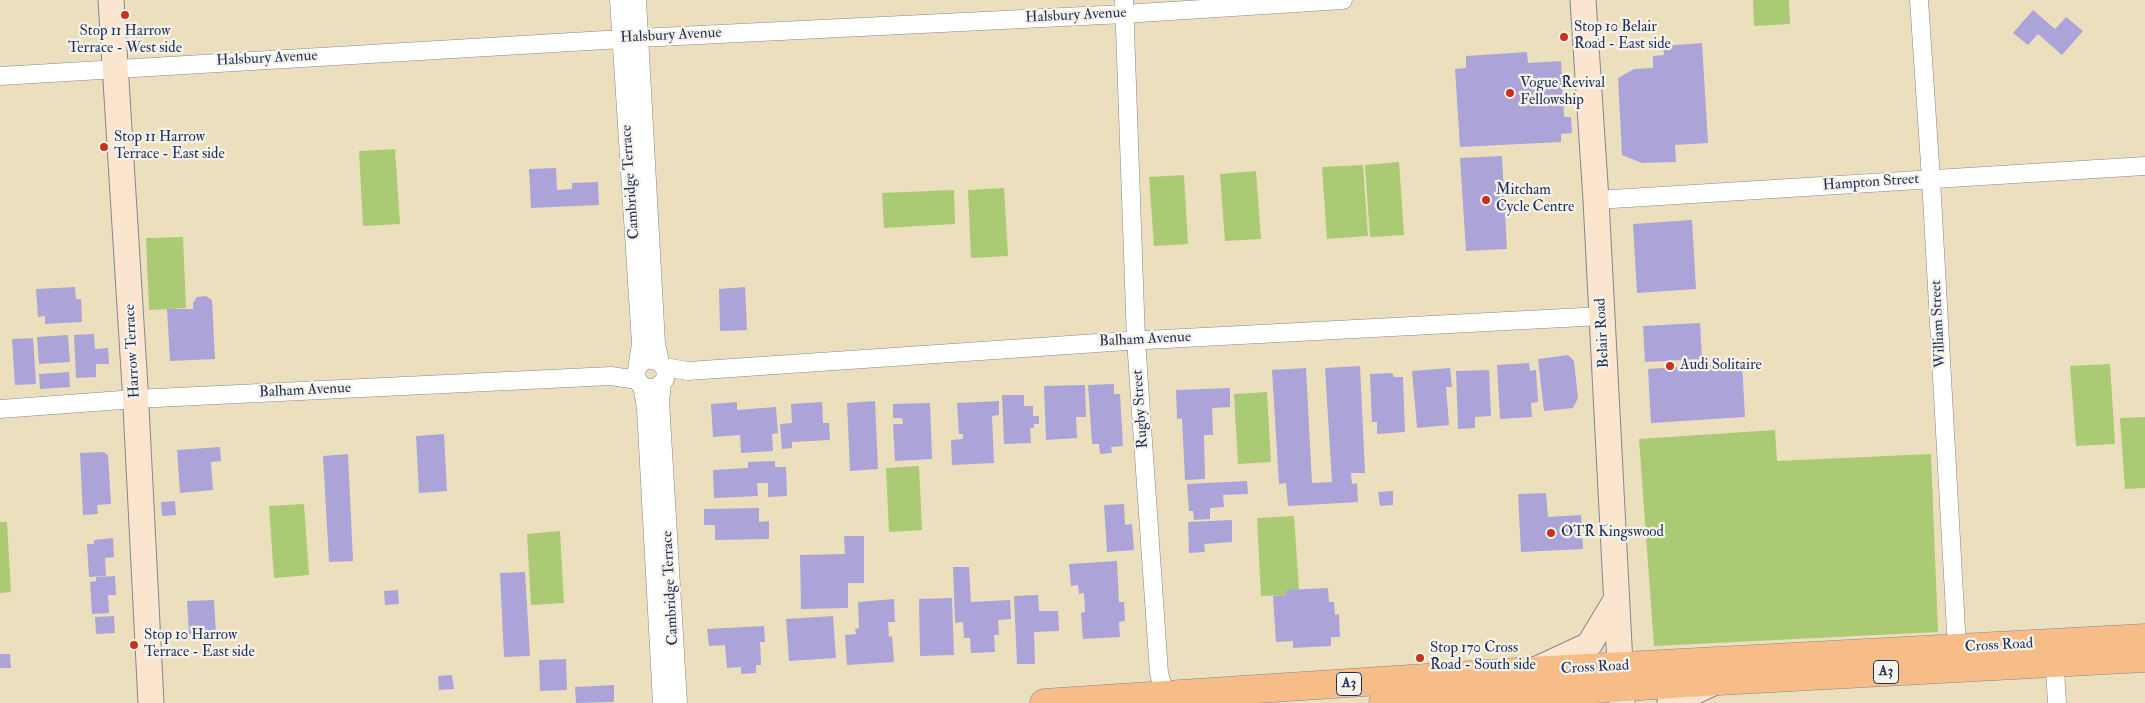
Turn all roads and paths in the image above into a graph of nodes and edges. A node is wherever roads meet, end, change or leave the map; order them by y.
1 (111, 0) edge
2 (619, 0) edge
3 (637, 0) edge
4 (1343, 0) edge
5 (1583, 0) edge
6 (1919, 0) edge
7 (1124, 7) edge
8 (639, 38) junction
9 (621, 39) junction
10 (116, 68) junction
11 (0, 76) edge
12 (637, 154) junction
13 (2145, 166) edge
14 (1931, 179) junction
15 (1596, 200) junction
16 (644, 256) junction
17 (1602, 316) junction
18 (1136, 340) junction
19 (663, 373) junction
20 (639, 374) junction
21 (135, 399) junction
22 (0, 409) edge
23 (655, 438) junction
24 (662, 563) junction
25 (1616, 600) junction
26 (2145, 638) edge
27 (1957, 648) junction
28 (2054, 654) junction
29 (2145, 658) edge
30 (1532, 672) junction
31 (1718, 681) junction
32 (1622, 686) edge
33 (1166, 696) junction
34 (1573, 697) edge
35 (151, 703) edge
36 (662, 703) edge
37 (678, 703) edge
38 (1044, 703) edge
39 (1383, 703) edge
40 (1670, 703) edge
41 (2057, 703) edge

1 - 10 main road, Harrow Terrace
2 - 9 street, Cambridge Terrace
3 - 8 street, Cambridge Terrace
4 - 7 street, Halsbury Avenue
5 - 15 main road, Belair Road
6 - 14 street, William Street
7 - 8 street, Halsbury Avenue
7 - 18 street, Rugby Street
8 - 9 street, Halsbury Avenue
8 - 12 street, Cambridge Terrace
9 - 10 street, Halsbury Avenue
9 - 12 street, Cambridge Terrace
10 - 11 street, Halsbury Avenue
10 - 21 main road, Harrow Terrace
12 - 16 street, Cambridge Terrace
13 - 14 street, Hampton Street
14 - 15 street, Hampton Street
14 - 27 street, William Street
15 - 17 main road, Belair Road
16 - 19 street, Cambridge Terrace
16 - 20 street, Cambridge Terrace
17 - 18 street, Balham Avenue
17 - 25 main road, Belair Road
18 - 19 street, Balham Avenue
18 - 33 street, Rugby Street
19 - 20 street
19 - 20 street
19 - 23 street, Cambridge Terrace
20 - 21 street, Balham Avenue
20 - 23 street, Cambridge Terrace
21 - 22 street, Balham Avenue
21 - 35 main road, Harrow Terrace
23 - 24 street, Cambridge Terrace
24 - 36 street, Cambridge Terrace
24 - 37 street, Cambridge Terrace
25 - 30 main road
25 - 32 main road, Belair Road
26 - 28 highway, Cross Road / A3
27 - 28 highway, Cross Road / A3
27 - 32 highway, Cross Road / A3
28 - 29 highway, Cross Road / A3
28 - 31 highway, Cross Road / A3
28 - 41 street
30 - 32 highway, Cross Road / A3
30 - 33 highway, Cross Road / A3
31 - 32 highway, Cross Road / A3
31 - 40 main road
32 - 34 highway, Cross Road / A3
33 - 38 highway, Cross Road / A3
34 - 39 highway, Cross Road / A3

